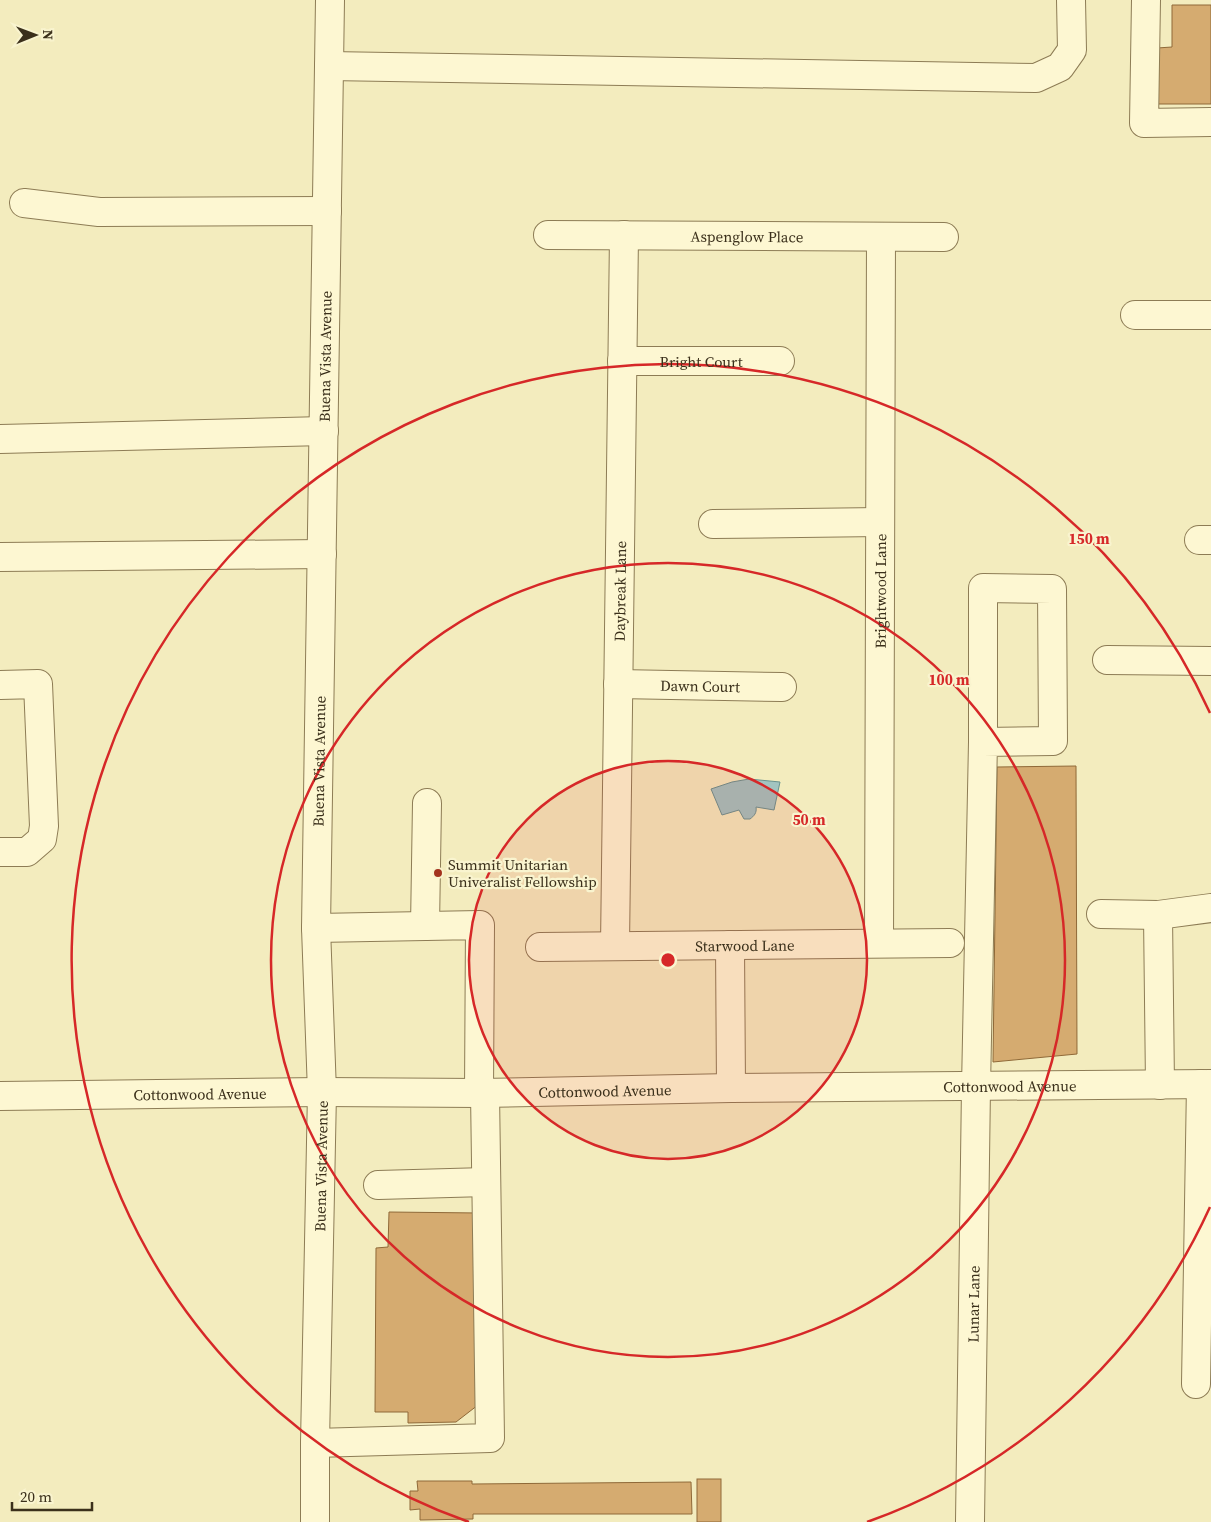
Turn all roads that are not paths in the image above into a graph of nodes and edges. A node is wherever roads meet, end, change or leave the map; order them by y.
1 (330, 0) edge
2 (1071, 0) edge
3 (1146, 0) edge
4 (329, 66) junction
5 (1211, 122) edge
6 (24, 203) dead end
7 (328, 211) junction
8 (548, 235) dead end
9 (624, 236) junction
10 (881, 237) junction
11 (944, 237) dead end
12 (1211, 314) edge
13 (1135, 315) dead end
14 (622, 361) junction
15 (780, 361) dead end
16 (324, 431) junction
17 (0, 439) edge
18 (880, 522) junction
19 (713, 524) dead end
20 (322, 554) junction
21 (0, 557) edge
22 (1107, 660) dead end
23 (1211, 661) edge
24 (618, 684) junction
25 (0, 685) edge
26 (782, 687) dead end
27 (983, 742) junction
28 (427, 803) dead end
29 (0, 852) edge
30 (1211, 908) edge
31 (1101, 914) dead end
32 (1158, 916) junction
33 (425, 926) junction
34 (316, 928) junction
35 (950, 942) dead end
36 (879, 943) junction
37 (730, 945) junction
38 (615, 946) junction
39 (540, 947) dead end
40 (1206, 1084) edge
41 (1160, 1085) junction
42 (976, 1087) junction
43 (731, 1088) junction
44 (322, 1092) junction
45 (482, 1093) junction
46 (0, 1096) edge
47 (486, 1182) junction
48 (378, 1184) dead end
49 (1196, 1384) dead end
50 (315, 1442) junction
51 (315, 1522) edge
52 (970, 1522) edge

1 - 4 street, Buena Vista Avenue
2 - 4 street
3 - 5 street
4 - 7 street, Buena Vista Avenue
6 - 7 street
7 - 16 street, Buena Vista Avenue
8 - 9 street, Aspenglow Place
9 - 10 street, Aspenglow Place
9 - 14 street, Daybreak Lane
10 - 11 street, Aspenglow Place
10 - 18 street, Brightwood Lane
12 - 13 street
14 - 15 street, Bright Court
14 - 24 street, Daybreak Lane
16 - 17 street
16 - 20 street, Buena Vista Avenue
18 - 19 street
18 - 36 street, Brightwood Lane
20 - 21 street
20 - 34 street, Buena Vista Avenue
22 - 23 street
24 - 26 street, Dawn Court
24 - 38 street, Daybreak Lane
25 - 29 street
27 - 27 street, Lunar Lane
27 - 42 street, Lunar Lane
28 - 33 street
30 - 32 street
31 - 32 street
32 - 41 street
33 - 34 street
33 - 45 street
34 - 44 street, Buena Vista Avenue
35 - 36 street, Starwood Lane
36 - 37 street, Starwood Lane
37 - 38 street, Starwood Lane
37 - 43 street
38 - 39 street, Starwood Lane
40 - 41 street, Cottonwood Avenue
40 - 49 street
41 - 42 street, Cottonwood Avenue
42 - 43 street, Cottonwood Avenue
42 - 52 street, Lunar Lane
43 - 45 street, Cottonwood Avenue
44 - 45 street, Cottonwood Avenue
44 - 46 street, Cottonwood Avenue
44 - 50 street, Buena Vista Avenue
45 - 47 street
47 - 48 street
47 - 50 street
50 - 51 street, Buena Vista Avenue

